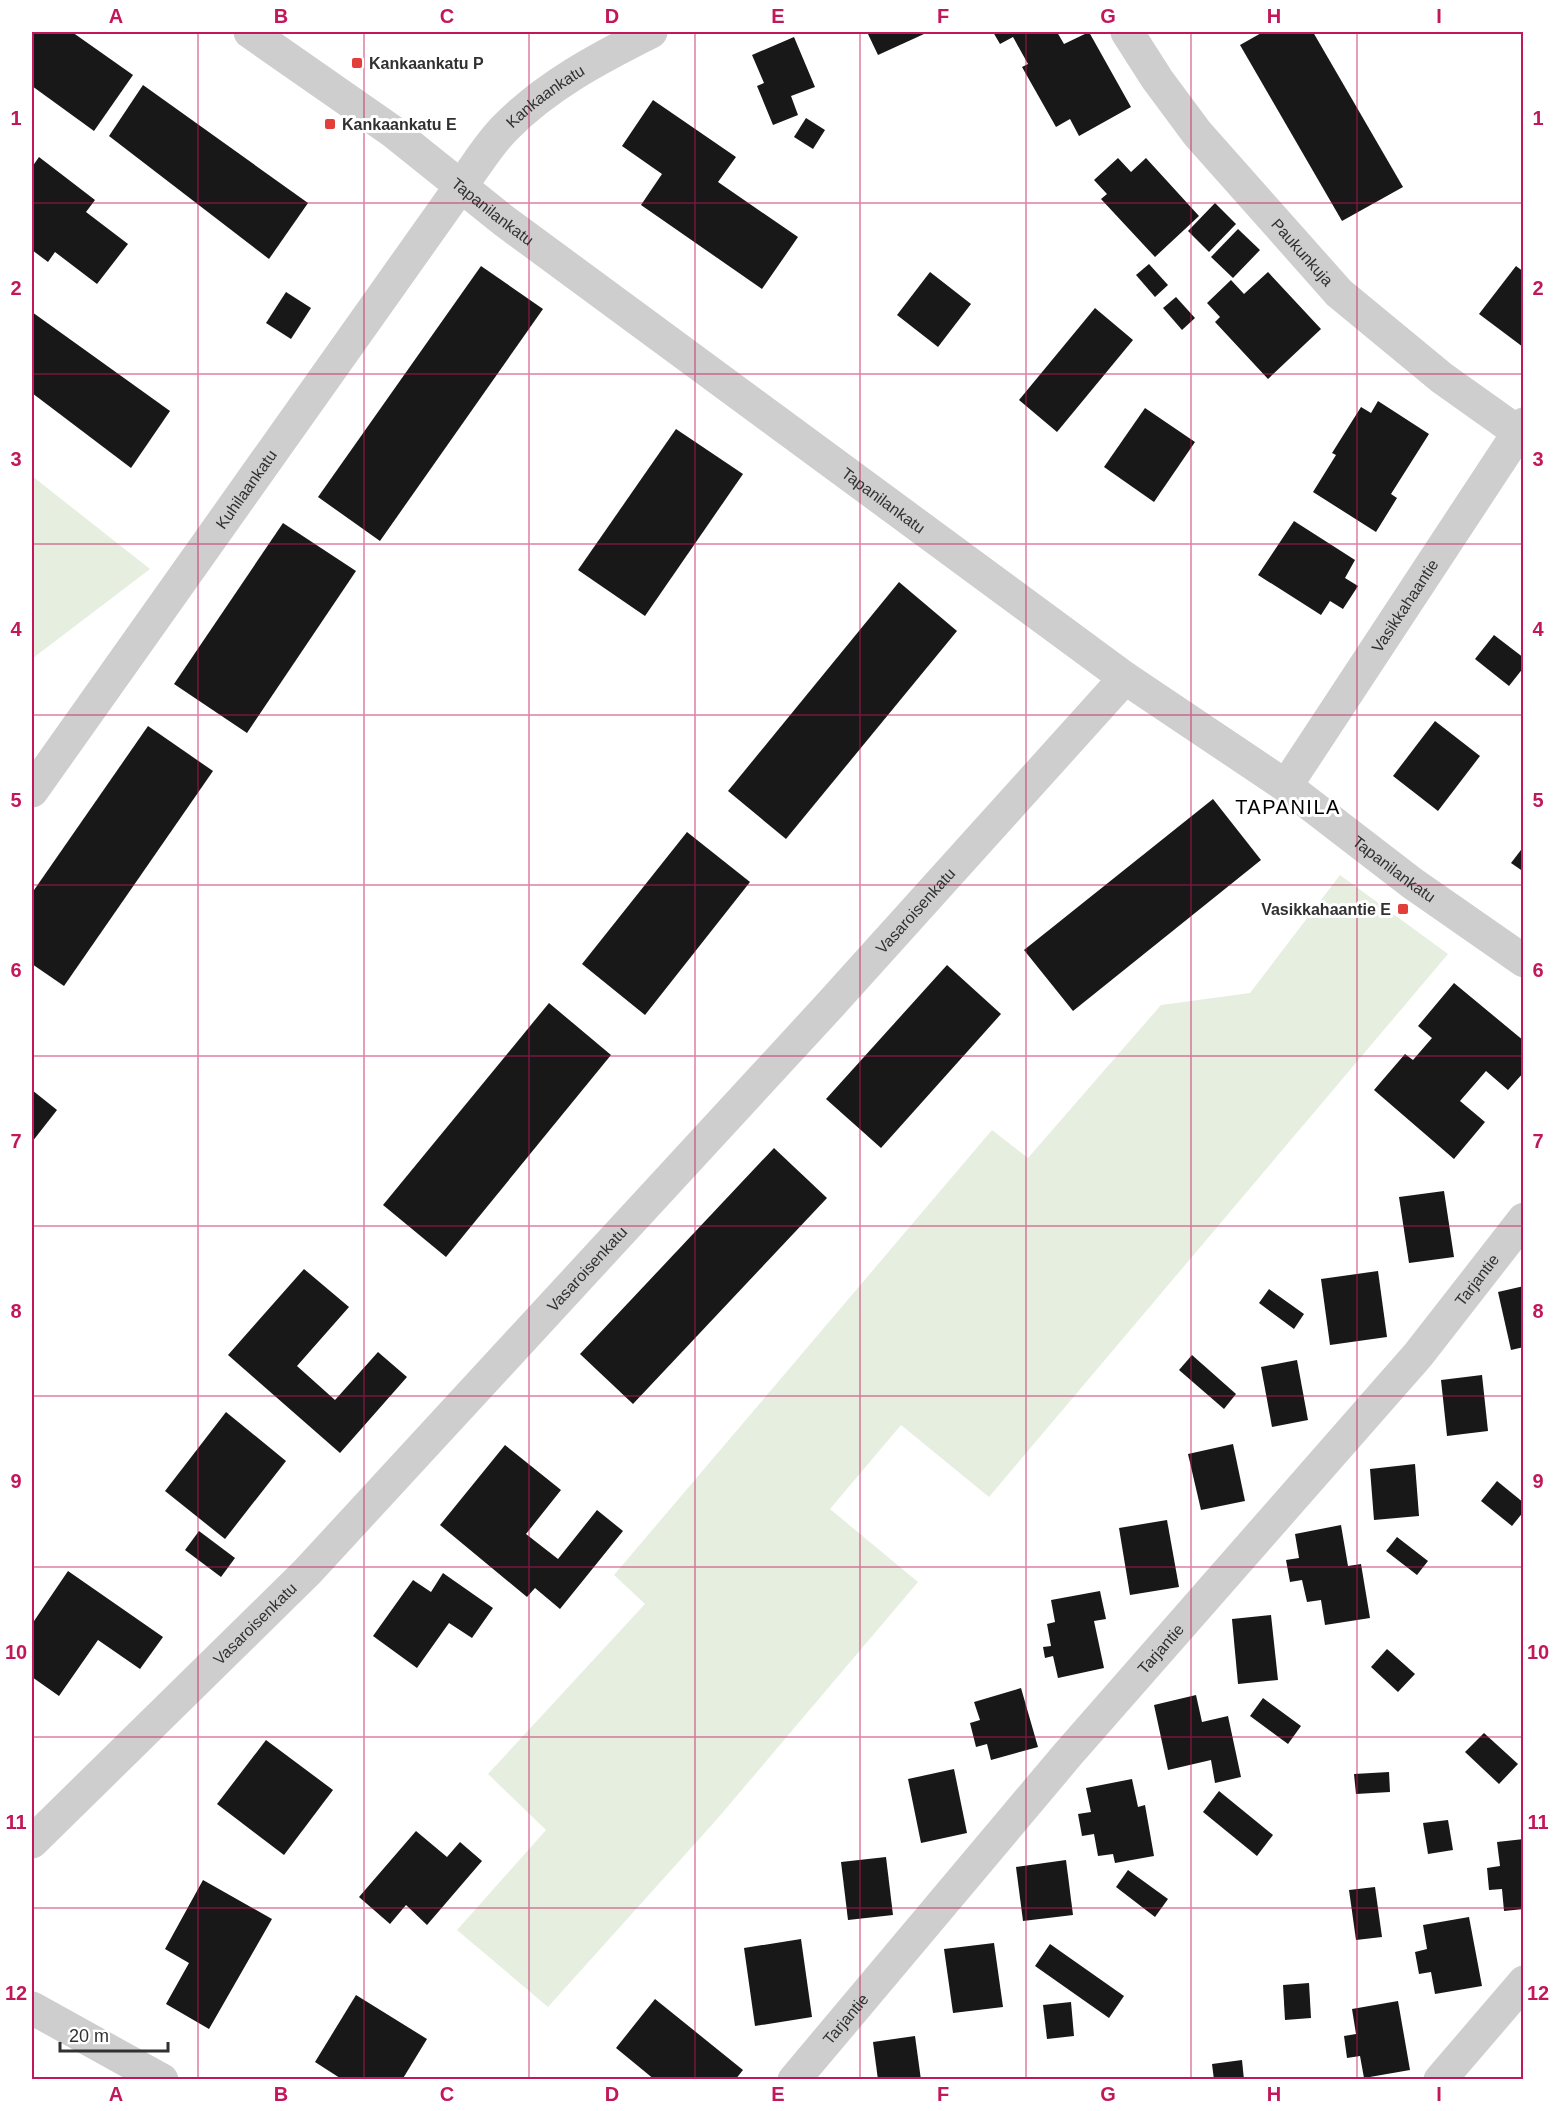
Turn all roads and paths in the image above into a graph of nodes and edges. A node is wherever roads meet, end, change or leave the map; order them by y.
1 (250, 32) edge
2 (651, 32) edge
3 (1127, 32) edge
4 (460, 187) junction
5 (1521, 428) edge
6 (1125, 678) junction
7 (1286, 786) junction
8 (32, 791) edge
9 (1524, 961) edge
10 (1524, 1219) edge
11 (32, 1842) edge
12 (1524, 1982) edge
13 (32, 2008) edge
14 (162, 2079) edge
15 (794, 2079) edge
16 (1440, 2079) edge

1 - 4 street, Tapanilankatu
2 - 4 street, Kankaankatu
3 - 5 street, Paukunkuja
4 - 6 street, Tapanilankatu
4 - 8 street, Kuhilaankatu
5 - 7 street, Vasikkahaantie
6 - 7 street, Tapanilankatu
6 - 11 street, Vasaroisenkatu
7 - 9 street, Tapanilankatu
10 - 15 street, Tarjantie
12 - 16 street
13 - 14 street

